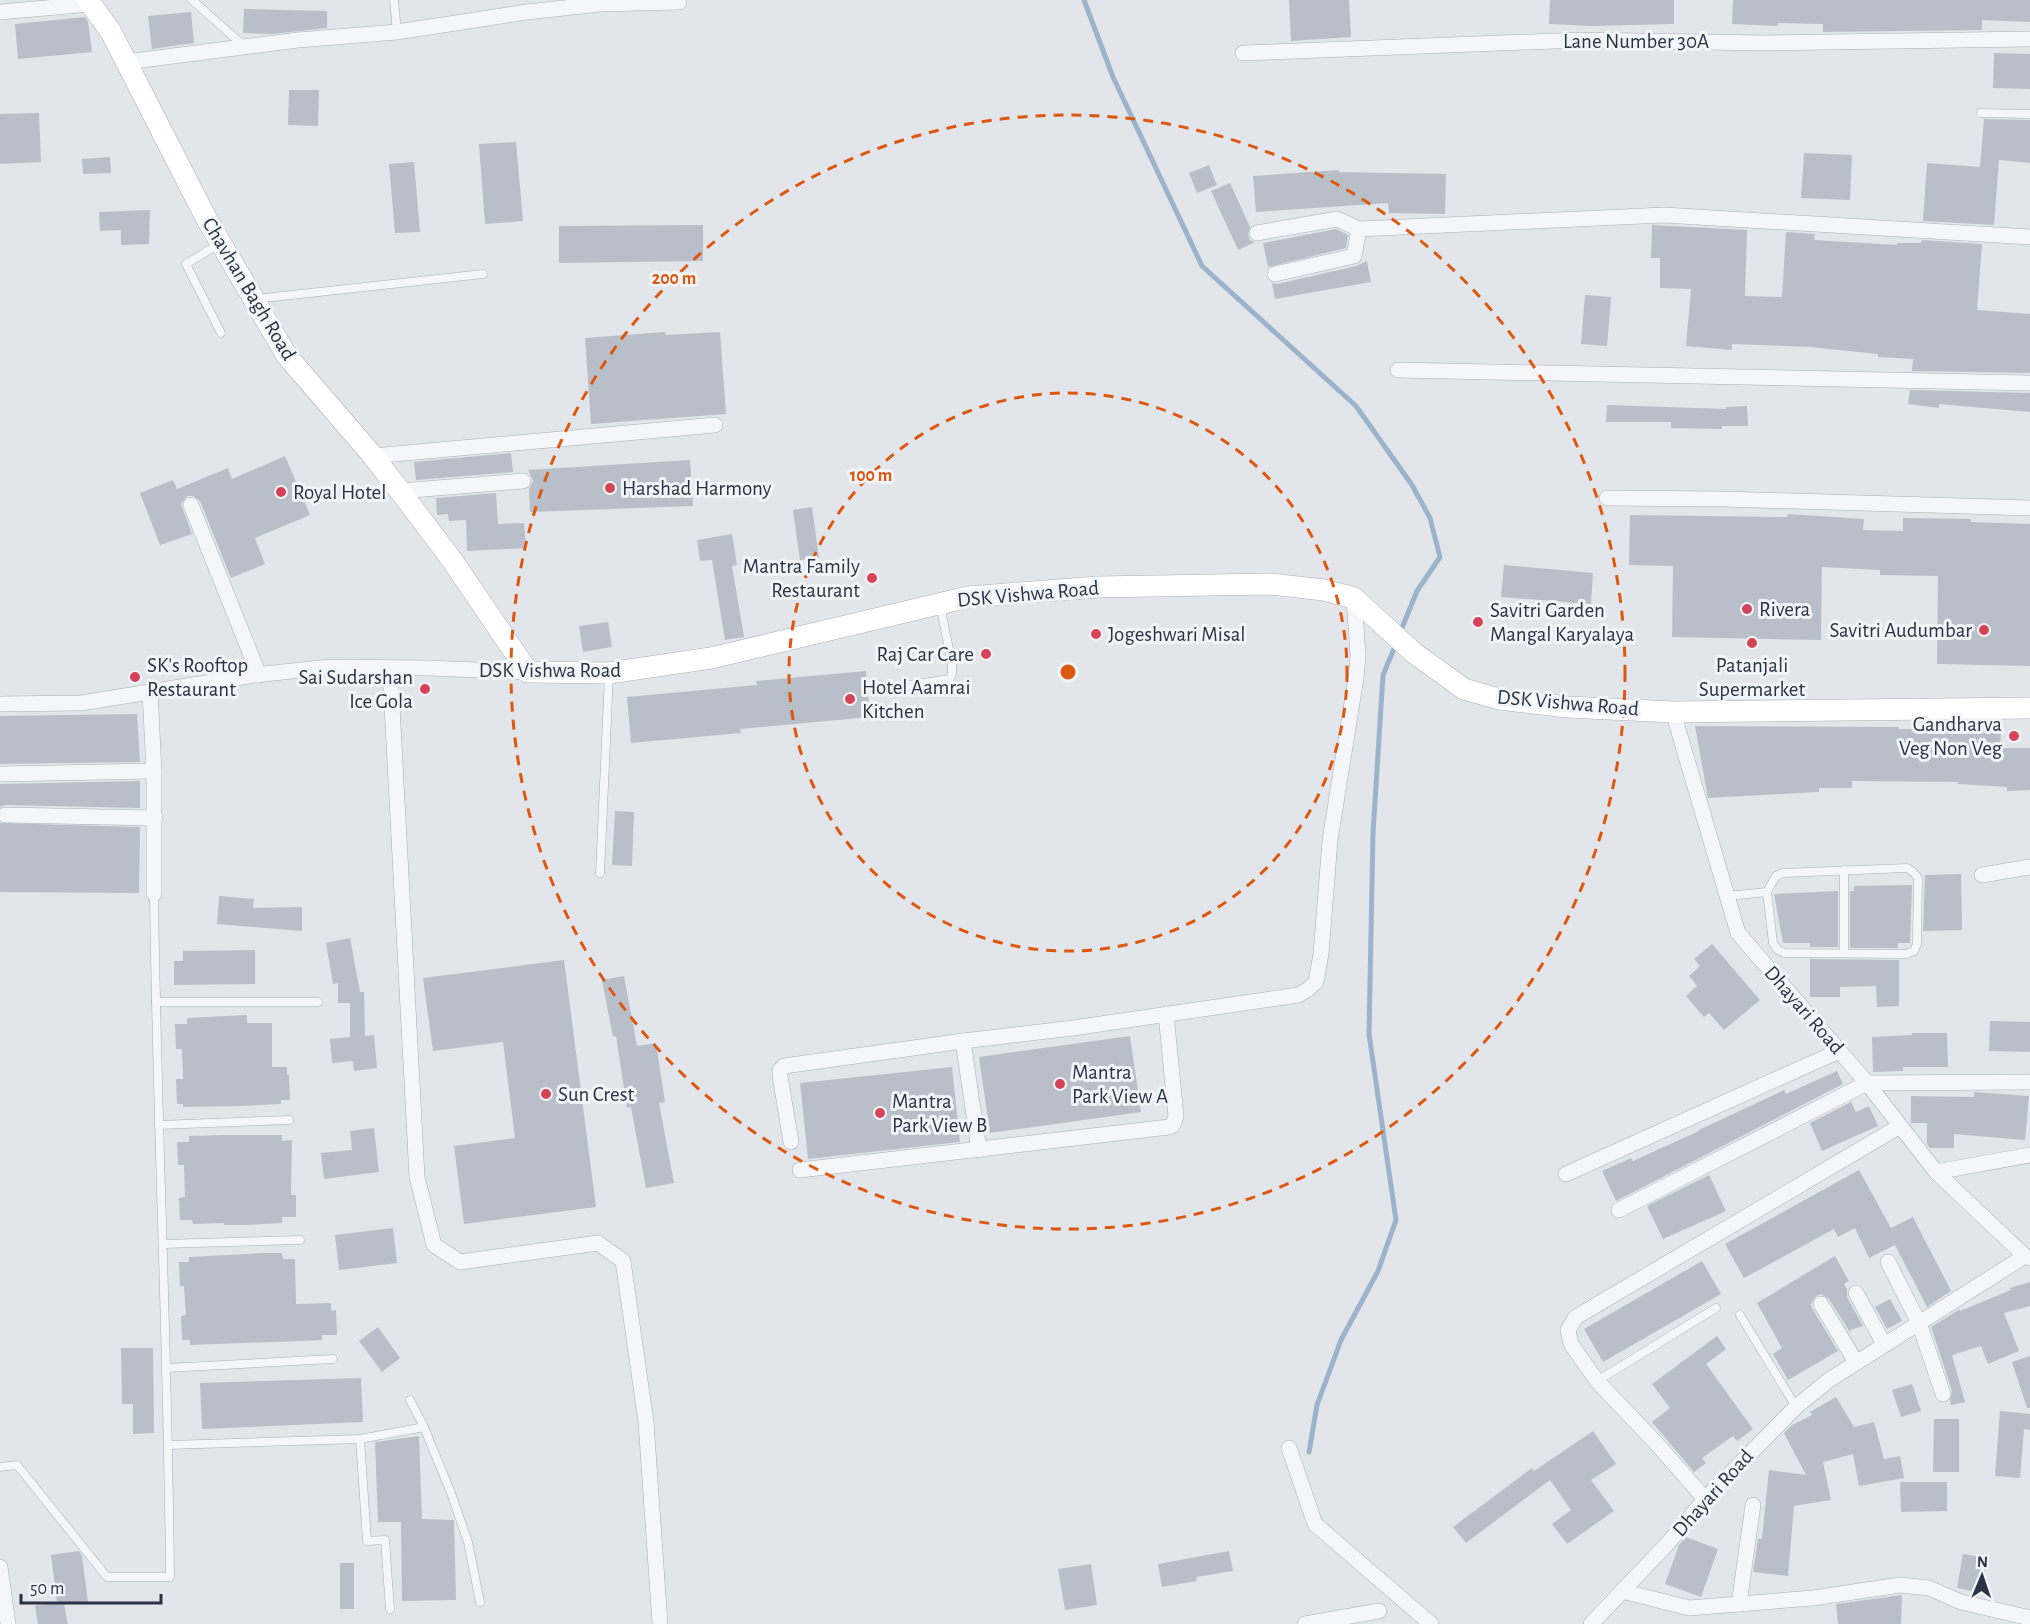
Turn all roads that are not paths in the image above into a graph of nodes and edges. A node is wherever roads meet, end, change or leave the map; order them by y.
1 (192, 0) edge
2 (394, 0) edge
3 (90, 2) edge
4 (679, 2) dead end
5 (0, 12) edge
6 (397, 32) junction
7 (2030, 39) edge
8 (245, 47) junction
9 (1243, 53) dead end
10 (126, 62) junction
11 (1981, 113) dead end
12 (2030, 114) edge
13 (1359, 229) junction
14 (1257, 233) dead end
15 (2030, 237) edge
16 (220, 243) junction
17 (483, 274) dead end
18 (1275, 274) dead end
19 (253, 299) junction
20 (221, 333) dead end
21 (1398, 370) dead end
22 (2030, 383) edge
23 (715, 425) dead end
24 (373, 456) junction
25 (523, 481) dead end
26 (400, 491) junction
27 (1607, 498) dead end
28 (191, 505) dead end
29 (2030, 508) edge
30 (1354, 598) junction
31 (940, 603) junction
32 (390, 668) junction
33 (528, 672) junction
34 (609, 673) junction
35 (259, 675) junction
36 (884, 689) dead end
37 (150, 692) junction
38 (0, 704) edge
39 (2030, 708) edge
40 (1673, 712) junction
41 (154, 771) junction
42 (0, 774) edge
43 (5, 815) dead end
44 (155, 818) junction
45 (2030, 867) edge
46 (1844, 870) junction
47 (600, 873) dead end
48 (1982, 875) dead end
49 (1767, 892) junction
50 (154, 894) joint
51 (1727, 896) junction
52 (1844, 953) junction
53 (156, 1002) junction
54 (318, 1002) dead end
55 (1166, 1014) junction
56 (963, 1041) junction
57 (1839, 1051) junction
58 (2030, 1082) edge
59 (1867, 1083) junction
60 (289, 1120) dead end
61 (159, 1125) junction
62 (1900, 1126) junction
63 (791, 1142) dead end
64 (978, 1150) junction
65 (2030, 1155) edge
66 (800, 1170) dead end
67 (1936, 1172) junction
68 (1566, 1174) dead end
69 (1619, 1210) dead end
70 (300, 1240) dead end
71 (164, 1244) junction
72 (2027, 1257) edge
73 (1888, 1262) dead end
74 (1856, 1293) dead end
75 (1821, 1304) dead end
76 (1716, 1308) dead end
77 (1740, 1315) dead end
78 (1919, 1323) junction
79 (1884, 1344) junction
80 (333, 1359) dead end
81 (1856, 1362) junction
82 (167, 1368) junction
83 (1597, 1381) junction
84 (1943, 1394) dead end
85 (410, 1400) dead end
86 (1796, 1407) junction
87 (424, 1427) junction
88 (360, 1439) junction
89 (169, 1445) junction
90 (1289, 1448) dead end
91 (0, 1467) edge
92 (1704, 1499) junction
93 (1753, 1505) dead end
94 (0, 1567) edge
95 (1622, 1592) junction
96 (480, 1602) dead end
97 (1739, 1604) junction
98 (390, 1609) dead end
99 (1379, 1611) dead end
100 (2030, 1618) edge
101 (8, 1624) edge
102 (660, 1624) edge
103 (1305, 1624) edge
104 (1431, 1624) edge
105 (1592, 1624) edge

1 - 8 lane
2 - 6 lane
3 - 5 street
3 - 10 street, Chavhan Bagh Road
4 - 6 street
6 - 8 street
7 - 9 street, Lane Number 30A
8 - 10 street
10 - 16 street, Chavhan Bagh Road
11 - 12 lane
13 - 14 street
13 - 15 street
13 - 18 street
16 - 19 street, Chavhan Bagh Road
16 - 20 lane
17 - 19 lane
19 - 24 street, Chavhan Bagh Road
21 - 22 street
23 - 24 street
24 - 26 street, Chavhan Bagh Road
25 - 26 street
26 - 33 street, Chavhan Bagh Road
27 - 29 street
28 - 35 street
30 - 31 street, DSK Vishwa Road
30 - 40 street, DSK Vishwa Road
30 - 55 street
31 - 34 street, DSK Vishwa Road
31 - 36 lane
32 - 33 street, DSK Vishwa Road
32 - 35 street, DSK Vishwa Road
32 - 102 street
33 - 34 street, DSK Vishwa Road
34 - 47 lane
35 - 37 street, DSK Vishwa Road
37 - 38 street, DSK Vishwa Road
37 - 41 street
39 - 40 street, DSK Vishwa Road
40 - 51 street, Dhayari Road
41 - 42 street
41 - 44 street
43 - 44 street
44 - 50 street
45 - 48 street
46 - 49 lane
46 - 52 lane
46 - 52 lane
49 - 51 lane
49 - 52 lane
50 - 53 lane
51 - 57 street, Dhayari Road
53 - 54 lane
53 - 61 lane
55 - 56 street
55 - 64 street
56 - 63 street
56 - 64 street
57 - 59 street, Dhayari Road
57 - 68 street
58 - 59 street
59 - 62 street, Dhayari Road
59 - 69 street
60 - 61 lane
61 - 71 lane
62 - 67 street, Dhayari Road
62 - 83 street
64 - 66 street
65 - 67 street
67 - 72 street, Dhayari Road
70 - 71 lane
71 - 82 lane
72 - 78 street, Dhayari Road
73 - 78 street
74 - 79 street
75 - 81 street
76 - 83 lane
77 - 86 lane
78 - 79 street, Dhayari Road
78 - 84 street
79 - 81 street, Dhayari Road
80 - 82 lane
81 - 86 street, Dhayari Road
82 - 89 lane
83 - 92 street
85 - 87 lane
86 - 92 street, Dhayari Road
87 - 88 lane
87 - 96 lane
88 - 89 lane
88 - 98 lane
89 - 91 lane
90 - 104 street
92 - 95 street, Dhayari Road
93 - 97 street
94 - 101 street
95 - 97 street
95 - 105 street, Dhayari Road
97 - 100 street
99 - 103 street

